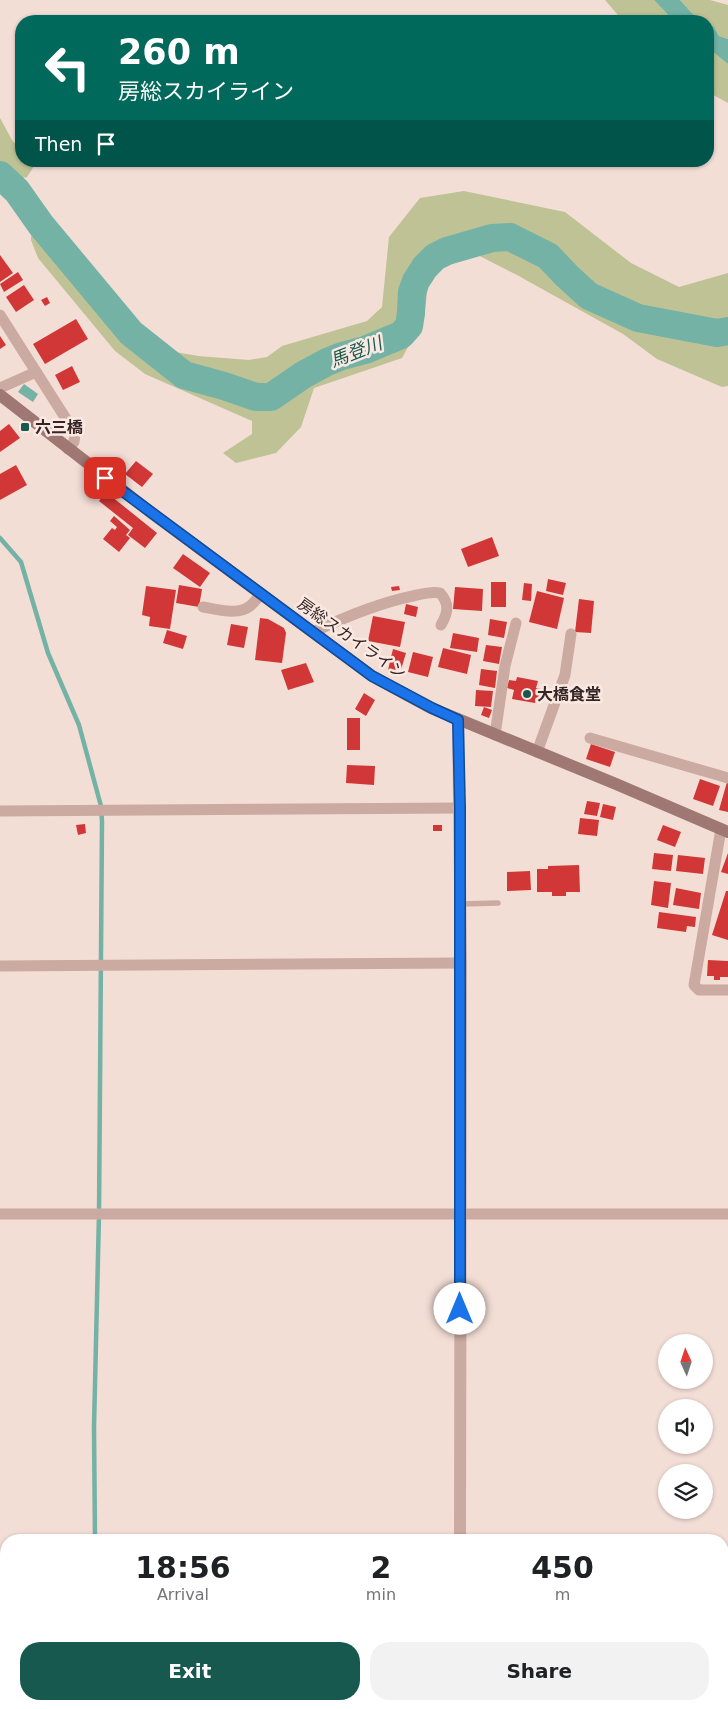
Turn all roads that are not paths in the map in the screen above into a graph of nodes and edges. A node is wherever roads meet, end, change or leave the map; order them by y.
1 (0, 315) edge
2 (36, 372) junction
3 (0, 388) edge
4 (0, 395) edge
5 (68, 449) junction
6 (261, 594) junction
7 (203, 607) dead end
8 (516, 623) dead end
9 (441, 625) dead end
10 (312, 632) junction
11 (571, 634) dead end
12 (458, 720) junction
13 (495, 735) junction
14 (590, 738) dead end
15 (537, 752) junction
16 (728, 778) edge
17 (460, 808) junction
18 (0, 811) edge
19 (724, 831) edge
20 (498, 903) dead end
21 (460, 904) junction
22 (461, 963) junction
23 (0, 966) edge
24 (728, 990) edge
25 (461, 1213) junction
26 (0, 1214) edge
27 (728, 1214) edge
28 (460, 1534) edge

1 - 2 street
2 - 3 street
2 - 5 street
4 - 5 main road, 房総スカイライン
5 - 6 main road, 房総スカイライン
6 - 7 street
6 - 10 main road, 房総スカイライン
8 - 13 street
9 - 10 street
10 - 12 main road, 房総スカイライン
11 - 15 street
12 - 13 main road, 房総スカイライン
12 - 17 street
13 - 15 main road, 房総スカイライン
14 - 16 street
15 - 19 main road, 房総スカイライン
17 - 18 street
17 - 21 street
19 - 24 street
20 - 21 lane
21 - 22 street
22 - 23 street
22 - 25 street
25 - 26 street
25 - 27 street
25 - 28 street

